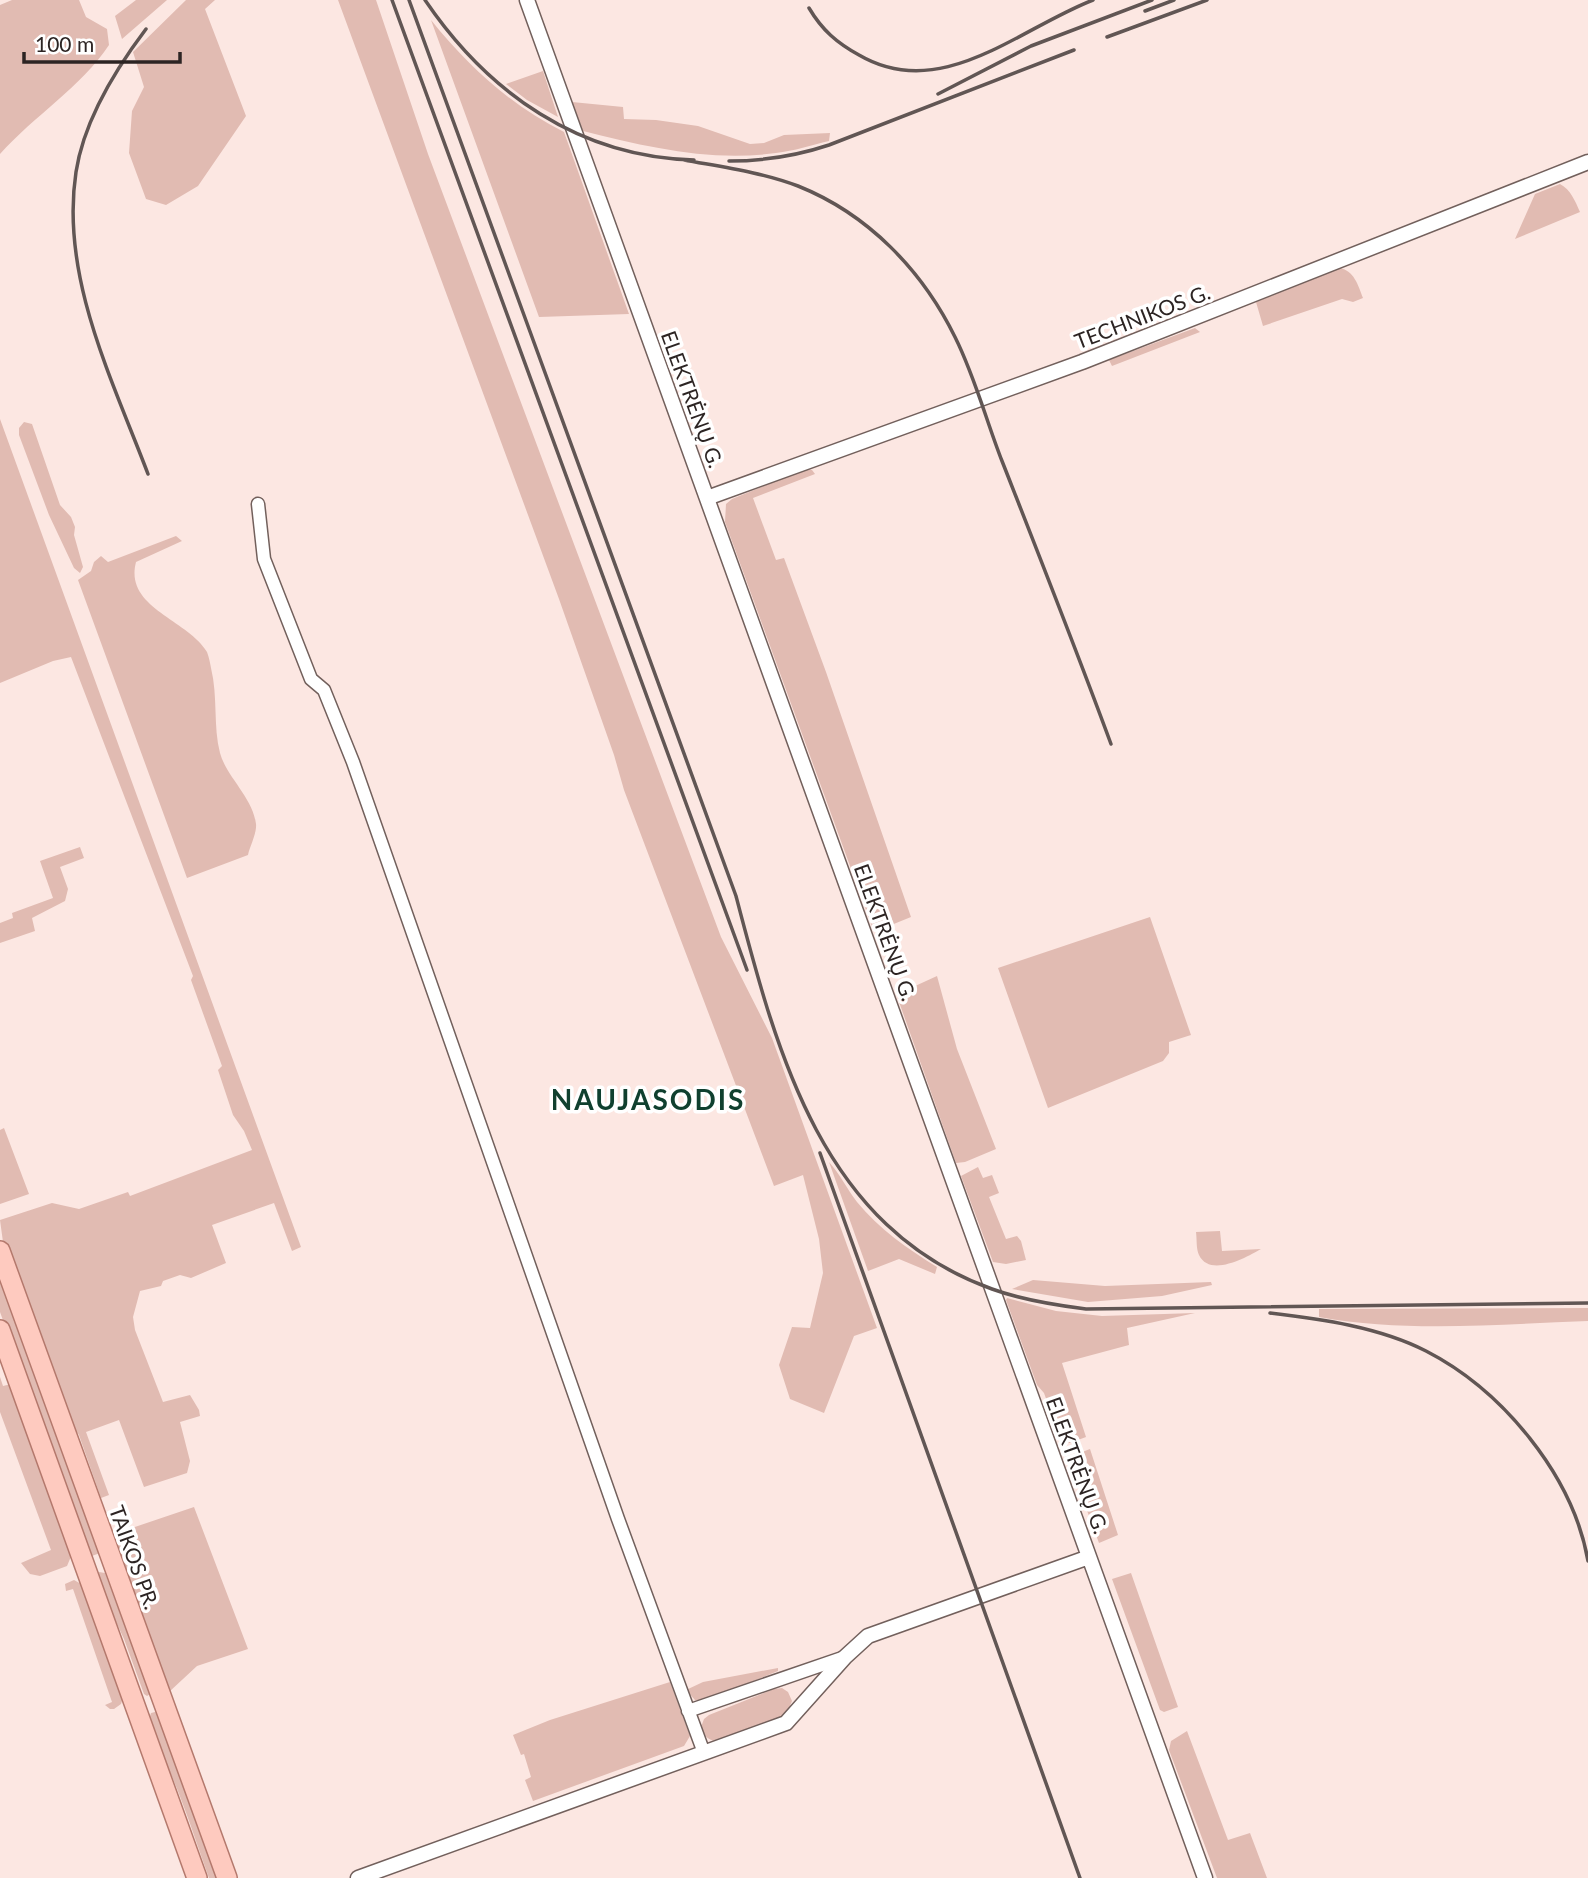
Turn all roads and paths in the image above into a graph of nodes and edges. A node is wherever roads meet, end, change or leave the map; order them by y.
1 (527, 0) edge
2 (1588, 162) edge
3 (707, 498) junction
4 (258, 504) dead end
5 (0, 1251) edge
6 (0, 1330) edge
7 (1089, 1557) junction
8 (112, 1560) junction
9 (87, 1570) junction
10 (845, 1657) junction
11 (163, 1698) junction
12 (135, 1703) junction
13 (688, 1711) junction
14 (704, 1753) junction
15 (197, 1878) edge
16 (228, 1878) edge
17 (358, 1878) edge
18 (1205, 1878) edge

1 - 3 street, ELEKTRĖNŲ G.
2 - 3 street, TECHNIKOS G.
3 - 7 street, ELEKTRĖNŲ G.
4 - 13 street
5 - 8 main road, TAIKOS PR.
6 - 9 main road
7 - 10 street
7 - 18 street, ELEKTRĖNŲ G.
8 - 9 main road
8 - 11 main road, TAIKOS PR.
9 - 12 main road
10 - 13 street
10 - 14 street
11 - 12 main road
11 - 16 main road, TAIKOS PR.
12 - 15 main road
13 - 14 street
14 - 17 street

